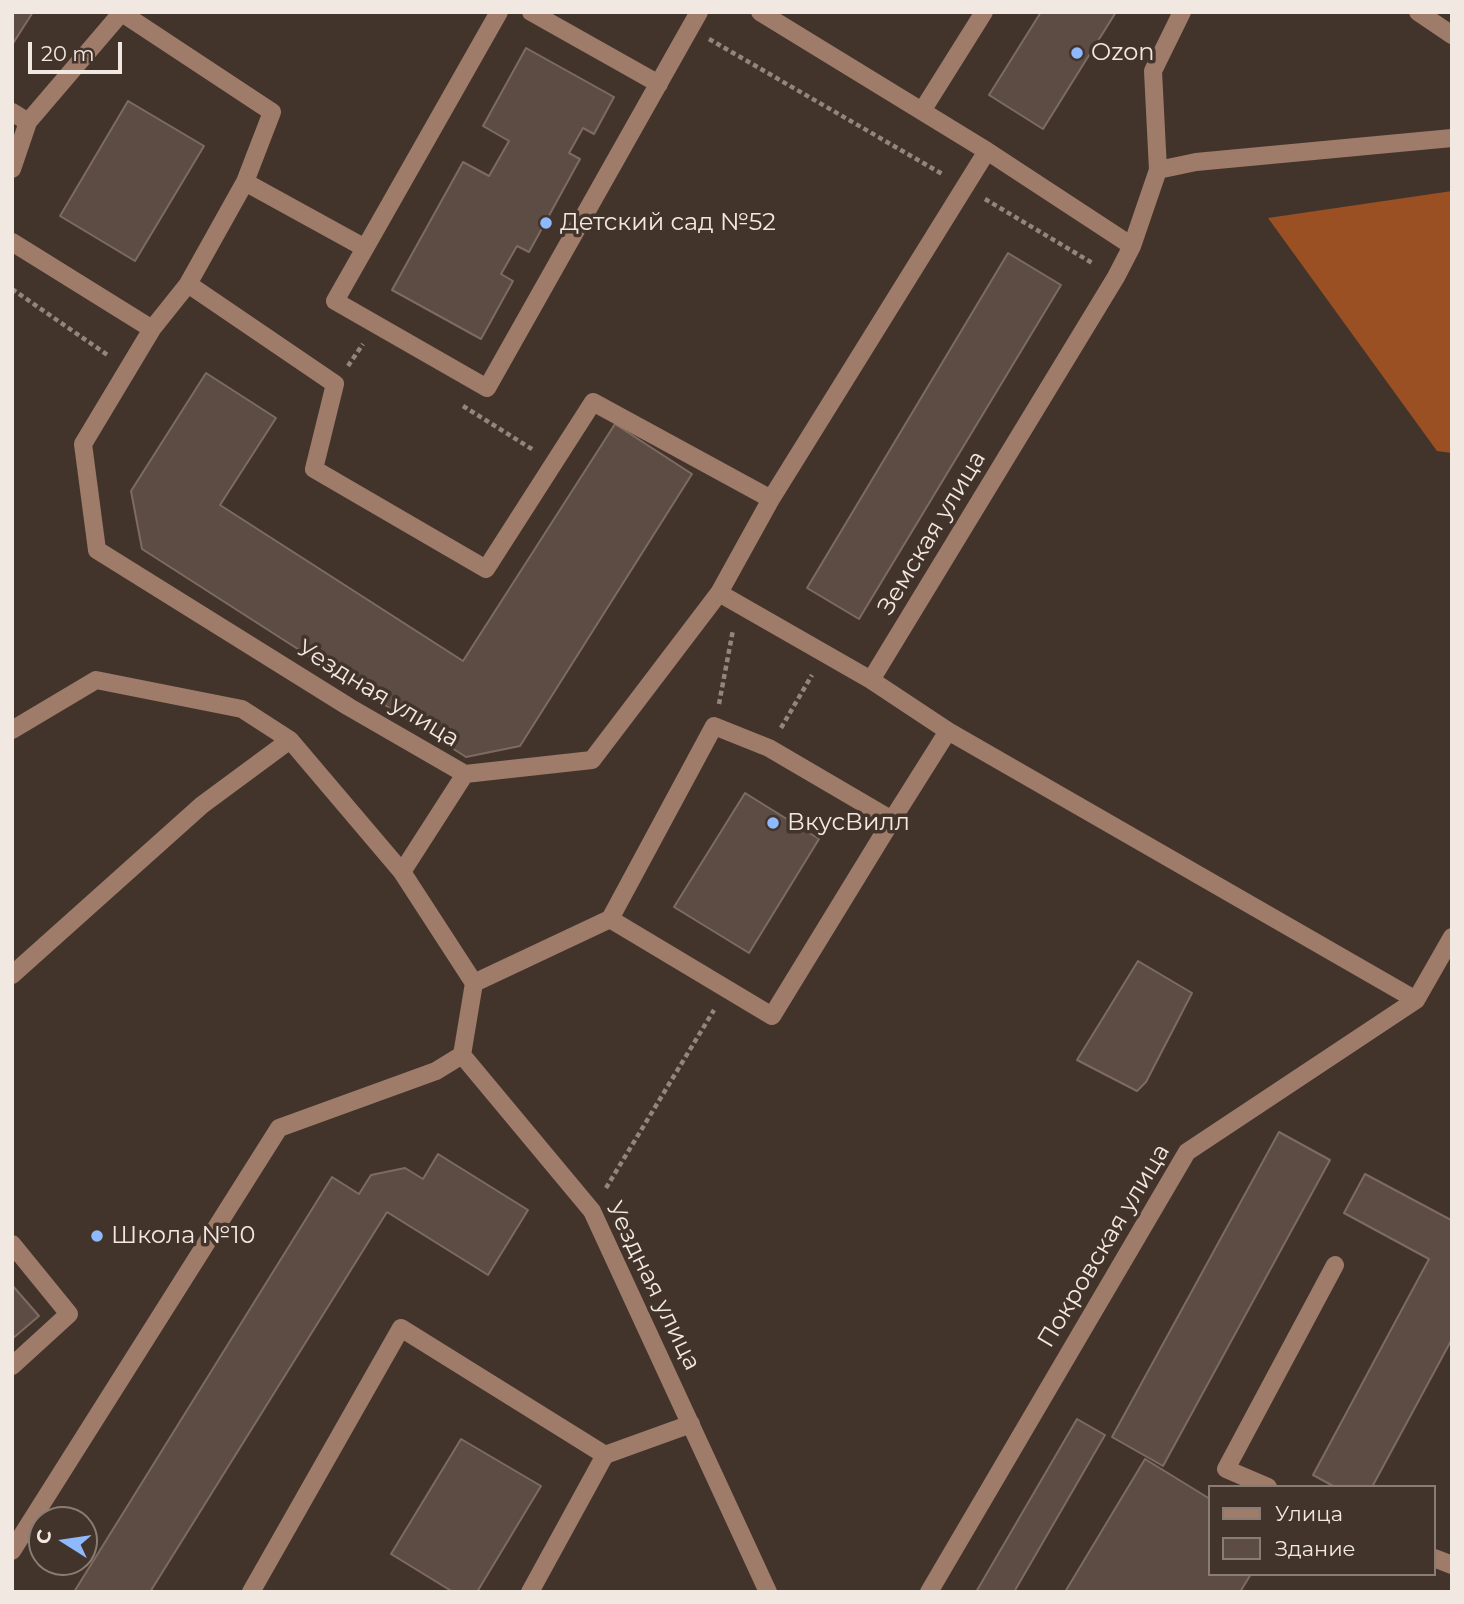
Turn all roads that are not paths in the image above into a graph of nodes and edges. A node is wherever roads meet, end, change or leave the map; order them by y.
1 (499, 12) edge
2 (531, 12) edge
3 (699, 12) edge
4 (760, 12) edge
5 (984, 12) edge
6 (1182, 12) edge
7 (1418, 12) edge
8 (122, 13) edge
9 (1452, 35) edge
10 (659, 84) junction
11 (12, 111) edge
12 (922, 111) junction
13 (27, 122) junction
14 (1452, 138) edge
15 (987, 151) junction
16 (12, 169) edge
17 (1158, 170) junction
18 (245, 182) junction
19 (12, 242) edge
20 (1132, 246) junction
21 (365, 248) junction
22 (188, 284) junction
23 (152, 328) junction
24 (771, 499) junction
25 (719, 593) junction
26 (871, 680) junction
27 (12, 730) edge
28 (948, 732) junction
29 (290, 740) junction
30 (465, 774) junction
31 (892, 820) junction
32 (402, 872) junction
33 (610, 919) junction
34 (1452, 937) edge
35 (12, 975) edge
36 (474, 983) junction
37 (1416, 1000) junction
38 (462, 1055) junction
39 (12, 1244) edge
40 (1335, 1265) dead end
41 (12, 1366) edge
42 (691, 1424) junction
43 (605, 1455) junction
44 (1263, 1485) edge
45 (12, 1551) edge
46 (251, 1592) edge
47 (530, 1592) edge
48 (768, 1592) edge
49 (929, 1592) edge

1 - 21 street
2 - 10 street
3 - 10 street
4 - 12 street
5 - 12 street
6 - 17 street
7 - 9 street
8 - 13 street
8 - 18 street, Уездная улица
10 - 21 street
11 - 13 street
12 - 15 street
13 - 16 street
14 - 17 street
15 - 20 street
15 - 24 street
17 - 20 street, Земская улица
18 - 21 street
18 - 22 street, Уездная улица
19 - 23 street
20 - 26 street, Земская улица
22 - 23 street, Уездная улица
22 - 24 street
23 - 30 street, Уездная улица
24 - 25 street
25 - 26 street
25 - 30 street
26 - 28 street
27 - 29 street
28 - 31 street
28 - 37 street
29 - 32 street
29 - 35 street
30 - 32 street, Уездная улица
31 - 33 street
31 - 33 street
32 - 36 street
33 - 36 street
34 - 37 street, Покровская улица
36 - 38 street
37 - 49 street, Покровская улица
38 - 42 street, Уездная улица
38 - 45 street
39 - 41 street
40 - 44 street
42 - 43 street
42 - 48 street, Уездная улица
43 - 46 street
43 - 47 street

